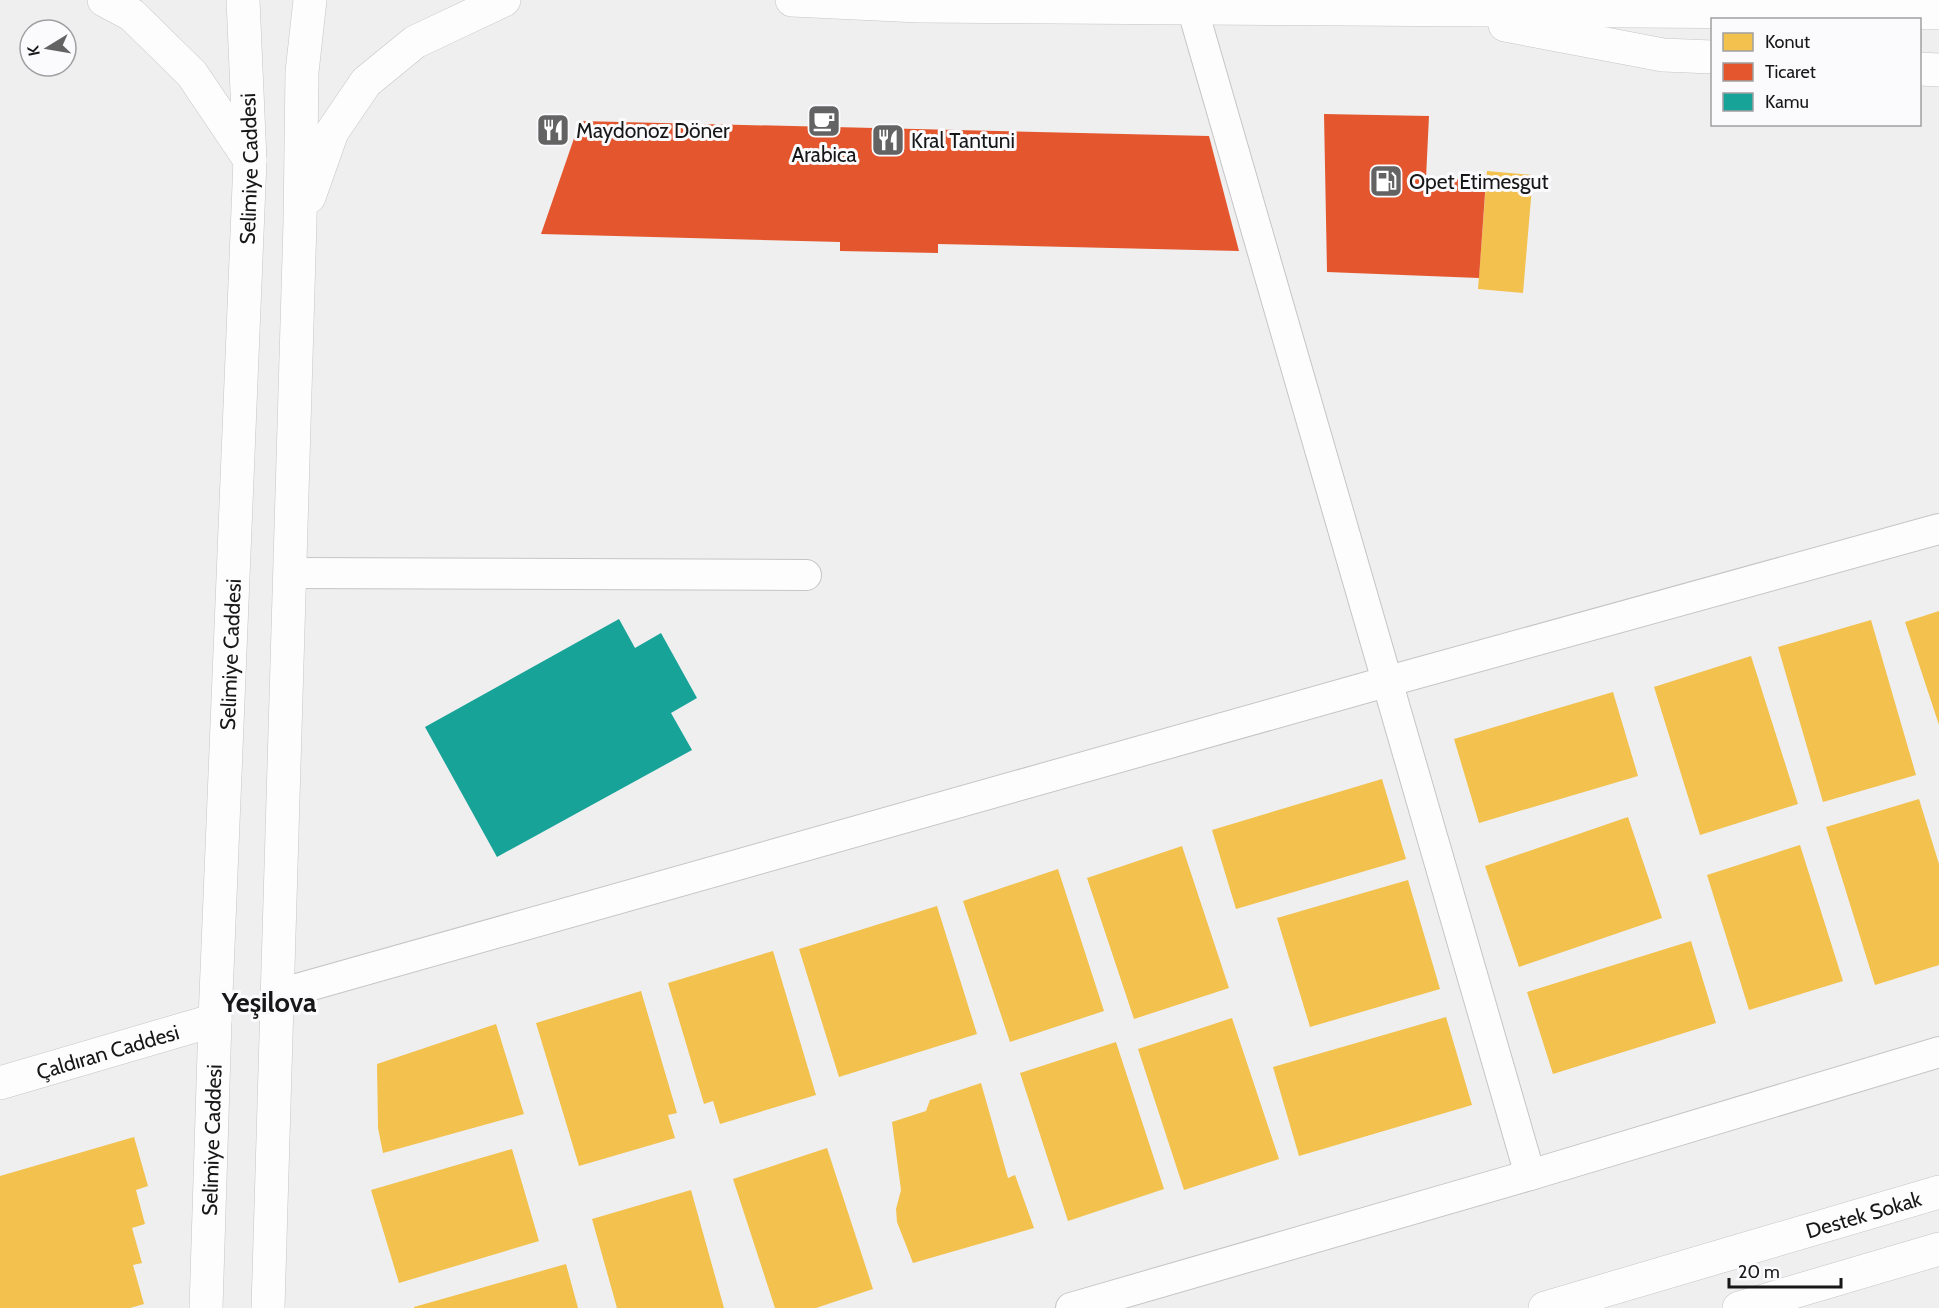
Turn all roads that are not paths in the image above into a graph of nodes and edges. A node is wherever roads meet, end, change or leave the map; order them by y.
1 (104, 0) edge
2 (243, 0) edge
3 (310, 0) edge
4 (504, 0) edge
5 (792, 0) edge
6 (1192, 7) junction
7 (1424, 9) junction
8 (1939, 13) edge
9 (1711, 57) edge
10 (1921, 69) edge
11 (1939, 70) edge
12 (250, 160) junction
13 (300, 222) junction
14 (1939, 529) edge
15 (289, 573) junction
16 (806, 575) dead end
17 (1389, 681) junction
18 (276, 996) junction
19 (215, 1020) junction
20 (1939, 1052) edge
21 (0, 1083) edge
22 (1530, 1175) junction
23 (1939, 1192) edge
24 (1939, 1249) edge
25 (206, 1308) edge
26 (268, 1308) edge
27 (1071, 1308) edge
28 (1545, 1308) edge
29 (1739, 1308) edge

1 - 12 street
2 - 12 street, Selimiye Caddesi
3 - 13 street
4 - 13 street
5 - 6 street
6 - 7 street
6 - 17 street
7 - 8 street
7 - 9 street
10 - 11 street
12 - 19 street, Selimiye Caddesi
13 - 15 street
14 - 17 street
15 - 16 street
15 - 18 street
17 - 18 street
17 - 22 street
18 - 26 street
19 - 21 street, Çaldıran Caddesi
19 - 25 street, Selimiye Caddesi
20 - 22 street
22 - 27 street
23 - 28 street, Destek Sokak
24 - 29 street

